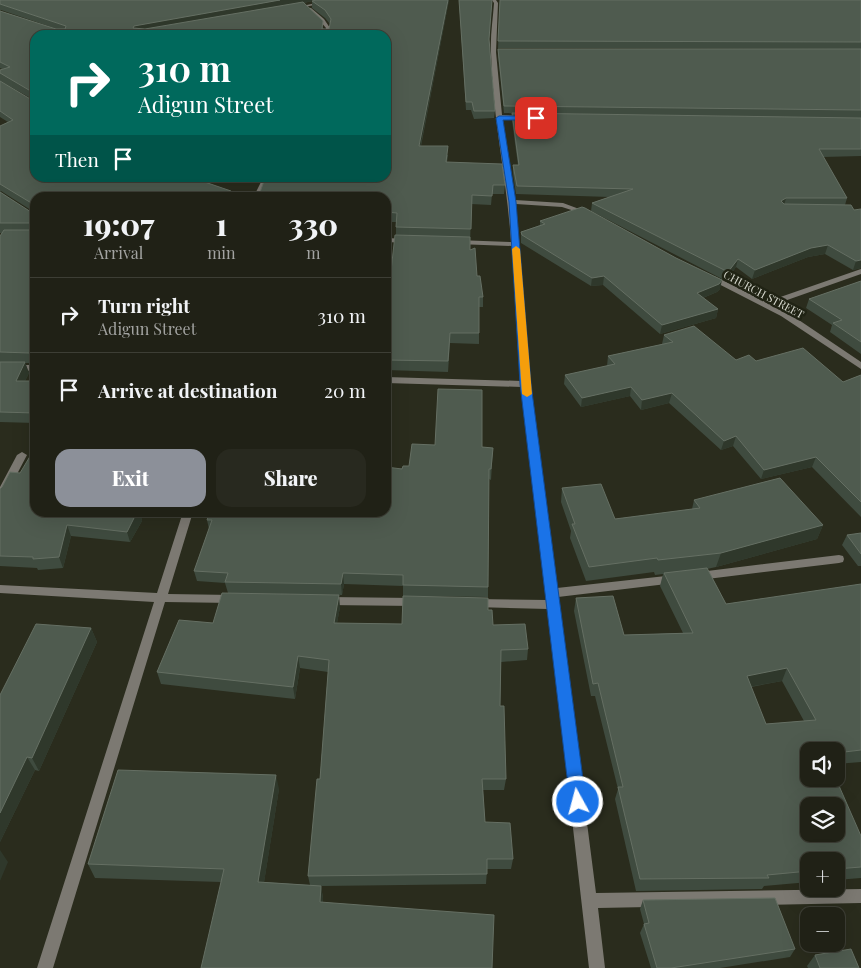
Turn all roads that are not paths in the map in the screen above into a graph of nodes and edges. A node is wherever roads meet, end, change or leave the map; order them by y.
1 (338, 0) edge
2 (499, 2) edge
3 (304, 6) junction
4 (285, 9) edge
5 (327, 30) edge
6 (499, 118) junction
7 (529, 118) edge
8 (512, 202) junction
9 (595, 216) edge
10 (391, 240) edge
11 (416, 241) edge
12 (446, 242) edge
13 (516, 244) junction
14 (861, 271) edge
15 (704, 275) edge
16 (766, 305) junction
17 (861, 366) edge
18 (0, 367) edge
19 (30, 368) edge
20 (391, 380) edge
21 (526, 384) junction
22 (22, 455) dead end
23 (0, 497) edge
24 (186, 517) edge
25 (839, 559) dead end
26 (0, 589) edge
27 (551, 593) junction
28 (162, 598) junction
29 (240, 599) edge
30 (319, 600) edge
31 (426, 602) edge
32 (466, 603) edge
33 (554, 605) junction
34 (861, 896) edge
35 (590, 901) junction
36 (45, 968) edge
37 (597, 968) edge

1 - 3 street
2 - 6 street
3 - 4 street
3 - 5 street
6 - 7 street
6 - 8 street
8 - 9 street
8 - 13 street
10 - 11 street
12 - 13 street
13 - 21 street
14 - 16 street
15 - 16 street, CHURCH STREET
16 - 17 street, CHURCH STREET
18 - 19 street
20 - 21 street
21 - 27 street
22 - 23 street
24 - 28 street
25 - 27 street
26 - 28 street
27 - 33 street
28 - 29 street
28 - 36 street
30 - 31 street
32 - 33 street
33 - 35 street
34 - 35 street
35 - 37 street

